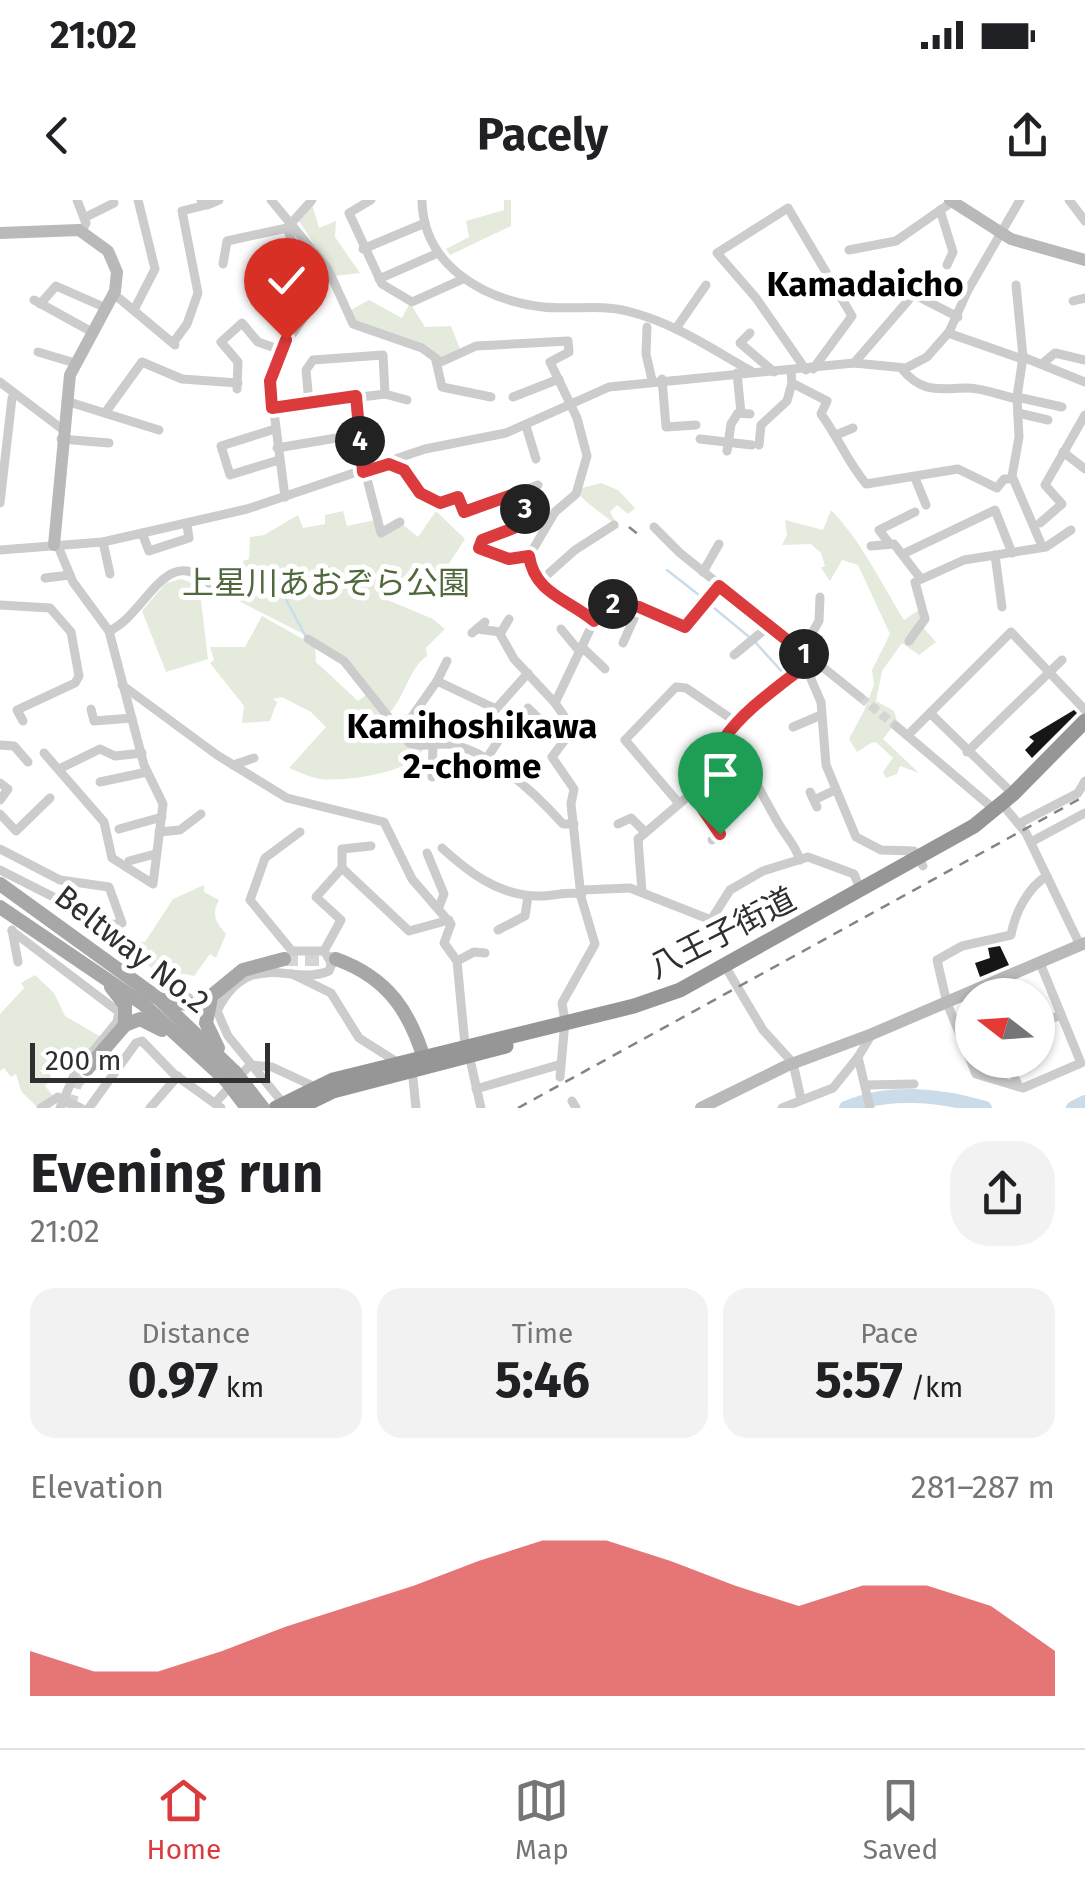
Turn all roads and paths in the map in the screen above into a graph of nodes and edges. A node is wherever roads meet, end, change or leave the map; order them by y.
1 (77, 200) edge
2 (138, 200) edge
3 (219, 200) edge
4 (271, 200) edge
5 (312, 200) edge
6 (372, 200) edge
7 (421, 200) edge
8 (1020, 200) edge
9 (1070, 200) edge
10 (203, 202) edge
11 (114, 203) dead end
12 (948, 204) edge
13 (1085, 221) edge
14 (425, 222) junction
15 (83, 225) junction
16 (290, 225) junction
17 (0, 234) edge
18 (1002, 235) junction
19 (363, 249) junction
20 (849, 250) dead end
21 (438, 254) junction
22 (1085, 260) edge
23 (222, 264) dead end
24 (947, 264) dead end
25 (463, 279) junction
26 (379, 280) junction
27 (706, 285) dead end
28 (1016, 285) dead end
29 (867, 289) dead end
30 (114, 294) junction
31 (262, 294) dead end
32 (912, 296) junction
33 (1085, 298) edge
34 (1074, 301) dead end
35 (106, 308) junction
36 (134, 310) junction
37 (306, 314) junction
38 (958, 317) junction
39 (648, 327) dead end
40 (677, 327) junction
41 (92, 332) junction
42 (750, 333) dead end
43 (948, 334) junction
44 (281, 350) junction
45 (38, 352) dead end
46 (1022, 358) junction
47 (1085, 360) edge
48 (436, 361) junction
49 (75, 363) junction
50 (854, 363) junction
51 (1042, 364) junction
52 (901, 368) junction
53 (810, 370) junction
54 (737, 372) junction
55 (752, 372) junction
56 (774, 372) junction
57 (792, 377) junction
58 (558, 379) junction
59 (657, 380) junction
60 (0, 382) edge
61 (1085, 382) edge
62 (385, 394) junction
63 (356, 396) junction
64 (492, 397) dead end
65 (513, 397) dead end
66 (16, 398) junction
67 (1017, 398) junction
68 (65, 400) junction
69 (407, 400) dead end
70 (0, 402) edge
71 (309, 403) junction
72 (570, 403) junction
73 (1062, 406) dead end
74 (272, 408) junction
75 (106, 413) junction
76 (1018, 413) junction
77 (1085, 415) edge
78 (1048, 420) dead end
79 (666, 421) junction
80 (652, 423) dead end
81 (696, 425) dead end
82 (526, 426) junction
83 (853, 428) dead end
84 (275, 429) junction
85 (159, 430) dead end
86 (62, 434) junction
87 (360, 434) junction
88 (836, 435) junction
89 (700, 438) dead end
90 (109, 443) dead end
91 (728, 447) junction
92 (277, 448) junction
93 (1063, 452) junction
94 (536, 459) dead end
95 (279, 460) junction
96 (389, 464) junction
97 (1085, 470) edge
98 (364, 471) junction
99 (915, 478) junction
100 (1012, 479) junction
101 (538, 485) dead end
102 (520, 492) junction
103 (286, 497) junction
104 (0, 503) edge
105 (926, 505) dead end
106 (914, 512) dead end
107 (400, 522) dead end
108 (1040, 523) dead end
109 (187, 524) junction
110 (614, 525) dead end
111 (654, 527) dead end
112 (1071, 530) dead end
113 (142, 533) junction
114 (103, 542) junction
115 (888, 543) junction
116 (56, 544) junction
117 (719, 544) dead end
118 (871, 546) dead end
119 (1042, 546) junction
120 (0, 550) edge
121 (1012, 553) junction
122 (903, 554) junction
123 (996, 555) junction
124 (529, 556) junction
125 (703, 572) junction
126 (110, 574) dead end
127 (70, 575) junction
128 (45, 578) dead end
129 (921, 579) junction
130 (538, 583) junction
131 (719, 586) junction
132 (215, 590) dead end
133 (820, 597) dead end
134 (0, 604) edge
135 (639, 607) junction
136 (1002, 607) dead end
137 (509, 620) dead end
138 (594, 621) junction
139 (769, 626) junction
140 (478, 628) dead end
141 (561, 629) dead end
142 (109, 632) junction
143 (501, 632) junction
144 (308, 639) dead end
145 (909, 640) dead end
146 (622, 643) dead end
147 (581, 650) junction
148 (801, 652) junction
149 (734, 655) dead end
150 (812, 660) junction
151 (1062, 660) dead end
152 (447, 661) dead end
153 (605, 670) dead end
154 (528, 673) junction
155 (1050, 673) junction
156 (437, 682) junction
157 (122, 685) junction
158 (860, 697) tunnel mouth
159 (556, 702) junction
160 (528, 708) dead end
161 (91, 710) dead end
162 (1085, 710) edge
163 (930, 713) junction
164 (821, 715) junction
165 (132, 718) junction
166 (23, 721) dead end
167 (1085, 721) edge
168 (736, 722) junction
169 (510, 723) dead end
170 (396, 724) junction
171 (896, 726) tunnel mouth
172 (793, 727) dead end
173 (911, 732) dead end
174 (1085, 732) edge
175 (727, 736) junction
176 (563, 742) junction
177 (0, 746) edge
178 (428, 747) junction
179 (142, 752) junction
180 (968, 752) junction
181 (46, 758) dead end
182 (254, 758) dead end
183 (486, 761) junction
184 (28, 762) dead end
185 (233, 765) junction
186 (59, 769) junction
187 (148, 772) junction
188 (432, 777) dead end
189 (1085, 781) edge
190 (100, 782) dead end
191 (0, 784) edge
192 (699, 786) junction
193 (834, 790) junction
194 (50, 798) dead end
195 (0, 800) edge
196 (814, 800) dead end
197 (677, 801) junction
198 (1005, 804) junction
199 (0, 814) edge
200 (201, 814) dead end
201 (1085, 814) edge
202 (162, 817) junction
203 (1020, 823) junction
204 (574, 824) junction
205 (618, 824) dead end
206 (119, 830) dead end
207 (159, 832) junction
208 (300, 832) dead end
209 (645, 832) junction
210 (712, 840) dead end
211 (1031, 842) junction
212 (371, 846) dead end
213 (442, 848) dead end
214 (0, 849) edge
215 (427, 853) dead end
216 (155, 854) junction
217 (800, 860) junction
218 (129, 861) dead end
219 (921, 862) junction
220 (342, 868) junction
221 (0, 870) edge
222 (1047, 876) junction
223 (0, 884) edge
224 (861, 890) junction
225 (582, 892) junction
226 (642, 892) junction
227 (528, 896) junction
228 (0, 907) edge
229 (439, 908) junction
230 (449, 920) junction
231 (14, 924) junction
232 (498, 930) dead end
233 (1082, 944) edge
234 (484, 954) dead end
235 (330, 955) junction
236 (457, 961) junction
237 (18, 962) dead end
238 (1040, 963) junction
239 (285, 965) junction
240 (727, 970) junction
241 (159, 976) dead end
242 (1009, 978) edge
243 (108, 980) junction
244 (212, 997) junction
245 (159, 998) junction
246 (189, 998) dead end
247 (955, 1000) edge
248 (947, 1003) junction
249 (1061, 1015) junction
250 (1055, 1017) edge
251 (125, 1026) junction
252 (564, 1026) junction
253 (176, 1034) junction
254 (872, 1034) junction
255 (467, 1050) junction
256 (858, 1057) junction
257 (224, 1059) junction
258 (415, 1063) junction
259 (793, 1063) junction
260 (558, 1065) junction
261 (256, 1067) junction
262 (87, 1070) tunnel mouth
263 (178, 1076) junction
264 (230, 1076) junction
265 (560, 1077) dead end
266 (1015, 1078) edge
267 (914, 1084) dead end
268 (867, 1086) junction
269 (1018, 1087) junction
270 (315, 1088) junction
271 (476, 1089) junction
272 (801, 1099) junction
273 (61, 1103) edge
274 (218, 1106) edge
275 (286, 1106) edge
276 (41, 1108) edge
277 (81, 1108) edge
278 (88, 1108) edge
279 (150, 1108) edge
280 (247, 1108) edge
281 (263, 1108) edge
282 (416, 1108) edge
283 (481, 1108) edge
284 (702, 1108) edge
285 (782, 1108) edge
286 (870, 1108) edge

1 - 15 street
2 - 36 street
3 - 10 street
4 - 16 street
5 - 16 street
6 - 19 street
7 - 14 street
8 - 18 street
9 - 13 street
10 - 36 street
11 - 15 street
12 - 18 street
12 - 20 street
12 - 24 street
14 - 19 street
14 - 21 street
15 - 17 street
15 - 30 street
16 - 23 street
16 - 37 street
16 - 48 street
18 - 22 street
18 - 38 street
19 - 26 street
21 - 25 street
21 - 26 street
25 - 26 street
25 - 40 street
27 - 40 street
28 - 46 street
29 - 32 street
30 - 35 street
30 - 36 street
31 - 37 street
32 - 38 street
32 - 50 street
33 - 34 street
35 - 41 street
35 - 41 street
37 - 44 street
38 - 43 street
39 - 59 street
40 - 55 street
41 - 49 street
42 - 56 street
43 - 46 street
43 - 52 street
44 - 74 street
44 - 75 street
45 - 49 street
46 - 51 street
46 - 67 street
47 - 51 street
48 - 58 street
48 - 64 street
49 - 68 street
50 - 52 street
50 - 53 street
51 - 61 street
52 - 67 street
53 - 53 street
53 - 57 street
54 - 55 street
54 - 59 street
54 - 91 street
55 - 56 street
56 - 57 street
57 - 88 street
57 - 91 street
58 - 65 street
58 - 72 street
59 - 72 street
59 - 79 street
60 - 66 street
62 - 63 street
62 - 69 street
62 - 71 street
63 - 71 street
63 - 87 street
66 - 70 street
66 - 86 street
66 - 104 street
67 - 73 street
67 - 76 street
68 - 75 street
68 - 86 street
71 - 74 street
72 - 82 street
72 - 124 street
74 - 84 street
75 - 85 street
76 - 78 street
76 - 100 street
77 - 93 street
79 - 80 street
79 - 81 street
82 - 94 street
82 - 96 street
83 - 88 street
84 - 92 street
84 - 95 street
86 - 90 street
86 - 116 street
87 - 92 street
87 - 98 street
88 - 99 street
89 - 91 street
92 - 95 street
93 - 97 street
93 - 108 street
95 - 103 street
96 - 98 street
96 - 102 street
98 - 103 street
98 - 107 street
99 - 100 street
99 - 105 street
100 - 119 street
101 - 102 street
102 - 124 street
103 - 109 street
106 - 115 street
109 - 113 street
109 - 113 street
110 - 130 street
111 - 125 street
112 - 119 street
113 - 114 street
114 - 116 street
114 - 126 street
115 - 118 street
115 - 122 street
116 - 120 street
116 - 127 street
117 - 125 street
119 - 121 street
121 - 122 street
121 - 123 street
122 - 129 street
123 - 129 street
123 - 136 street
124 - 130 street
125 - 131 street
127 - 128 street
127 - 142 street
129 - 145 street
130 - 138 street
131 - 135 street
131 - 139 street
132 - 142 street
133 - 148 street
134 - 166 street
135 - 138 street
135 - 146 street
137 - 143 street
138 - 147 street
139 - 148 street
139 - 149 street
140 - 143 street
141 - 147 street
142 - 157 street
143 - 154 street
144 - 170 street
147 - 153 street
147 - 159 street
148 - 150 street
150 - 158 street
150 - 164 street
150 - 168 street
151 - 155 street
152 - 156 street
154 - 156 street
154 - 159 street
155 - 162 street
155 - 163 street
155 - 180 street
156 - 170 street
157 - 165 street
157 - 185 street
159 - 176 street
160 - 176 street
161 - 165 street
163 - 173 street
163 - 180 street
164 - 172 street
164 - 193 street
165 - 179 street
167 - 198 highway, 八王子街道
168 - 175 street
168 - 197 street
169 - 183 street
170 - 178 street
171 - 198 street
174 - 198 highway, 八王子街道
175 - 192 street
175 - 217 street
176 - 204 street
177 - 184 street
178 - 183 street
178 - 188 street
179 - 186 street
179 - 187 street
180 - 198 street
181 - 186 street
182 - 185 street
183 - 204 street
185 - 229 street
186 - 216 street
187 - 190 street
187 - 202 street
189 - 203 street
191 - 195 street
192 - 197 street
192 - 210 street
193 - 196 street
193 - 219 street
194 - 199 street
197 - 209 street
198 - 203 street
198 - 219 highway, 八王子街道
200 - 207 street
201 - 211 street
202 - 206 street
202 - 207 street
203 - 211 street
204 - 225 street
205 - 209 street
207 - 216 street
208 - 235 street
209 - 226 street
211 - 222 street
212 - 220 street
213 - 227 street
214 - 221 street
215 - 229 street
216 - 218 street
217 - 224 street
217 - 226 street
219 - 224 highway, 八王子街道
219 - 240 highway, 八王子街道
220 - 230 street
220 - 235 street
222 - 233 street
222 - 248 street
223 - 245 main road, Beltway No.2
224 - 240 highway, 八王子街道
225 - 226 street
225 - 227 street
225 - 252 street
227 - 232 street
228 - 231 main road, Beltway No.2
229 - 230 street
230 - 236 street
231 - 237 street
231 - 243 main road, Beltway No.2
231 - 273 street
233 - 238 street
234 - 236 street
235 - 239 street
235 - 258 main road
236 - 255 street
238 - 242 street
238 - 249 street
239 - 244 main road
239 - 258 street
239 - 261 street
240 - 252 highway, 八王子街道
240 - 259 street
241 - 246 street
243 - 251 main road
243 - 253 main road, Beltway No.2
244 - 245 main road
244 - 257 main road
245 - 257 main road, Beltway No.2
247 - 248 street
248 - 254 street
248 - 269 street
249 - 250 street
249 - 269 street
251 - 253 main road
251 - 262 main road
252 - 255 highway, 八王子街道
252 - 260 street
253 - 264 main road, Beltway No.2
254 - 256 street
254 - 259 street
255 - 258 highway, 八王子街道
255 - 271 street
256 - 268 street
256 - 272 street
257 - 264 main road, Beltway No.2
258 - 270 highway, 八王子街道
258 - 275 highway, 八王子街道
258 - 282 street
259 - 272 street
259 - 284 street
260 - 265 street
260 - 271 street
261 - 270 street
261 - 274 street
261 - 275 street
263 - 274 street
263 - 278 street
263 - 279 street
264 - 280 main road, Beltway No.2, bridge
264 - 281 main road, Beltway No.2, bridge
266 - 269 street
267 - 268 street
268 - 286 street
270 - 275 highway, 八王子街道
271 - 283 street
272 - 285 street
273 - 276 street
273 - 277 street

